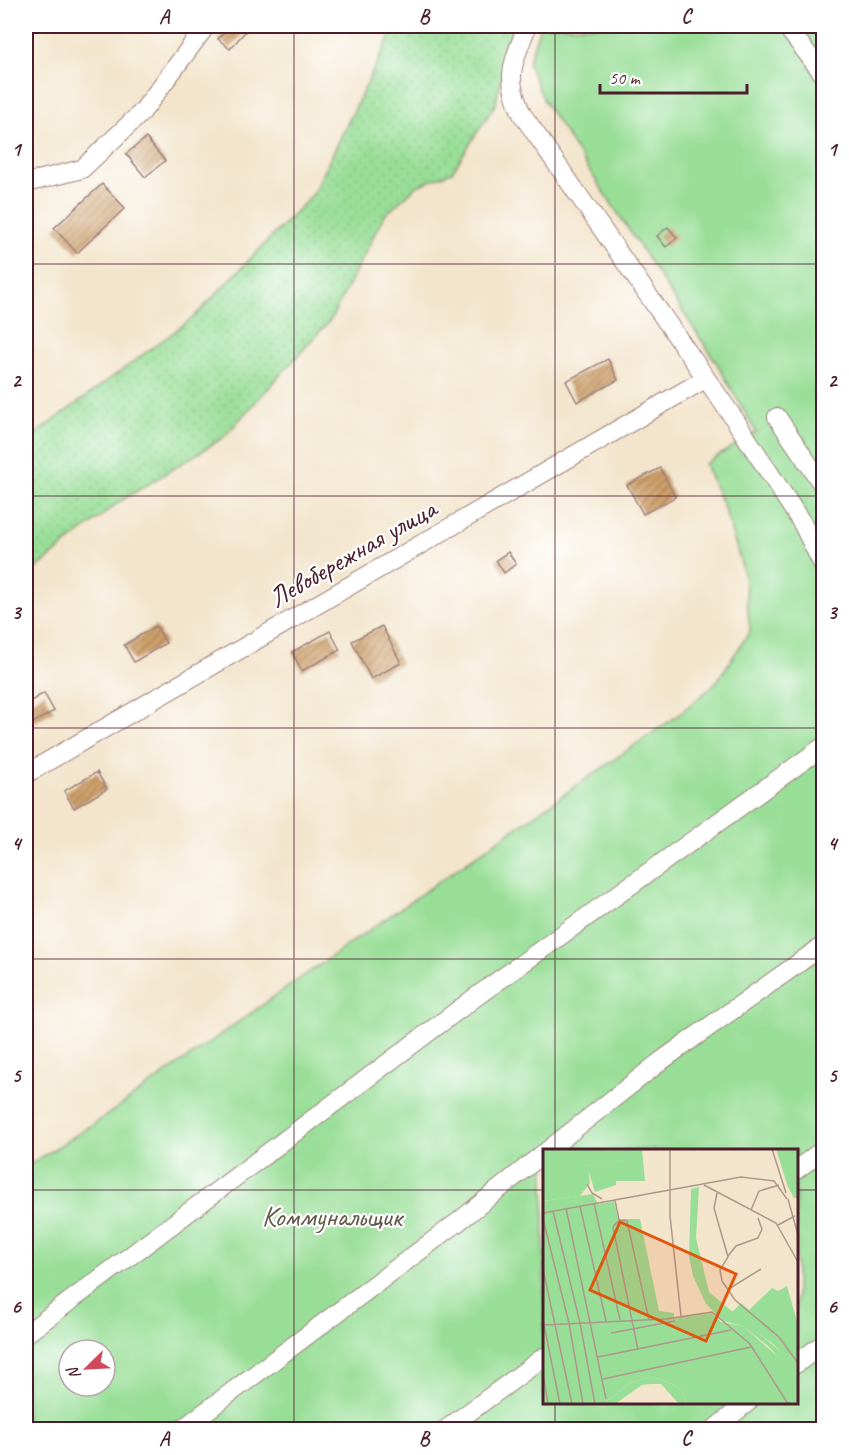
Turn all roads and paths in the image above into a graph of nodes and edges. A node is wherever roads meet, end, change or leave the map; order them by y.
1 (206, 26) edge
2 (527, 26) edge
3 (786, 26) edge
4 (824, 75) edge
5 (26, 183) edge
6 (705, 379) junction
7 (777, 417) dead end
8 (824, 488) edge
9 (824, 567) edge
10 (824, 746) edge
11 (26, 774) edge
12 (824, 945) edge
13 (549, 1149) edge
14 (824, 1149) edge
15 (543, 1155) edge
16 (798, 1168) edge
17 (26, 1334) edge
18 (824, 1343) edge
19 (543, 1358) edge
20 (798, 1362) edge
21 (746, 1404) edge
22 (181, 1430) edge
23 (445, 1430) edge
24 (713, 1430) edge

1 - 5 street
2 - 6 street
3 - 4 street
6 - 9 street
6 - 11 street, Левобережная улица
7 - 8 street
10 - 17 street
12 - 13 street
14 - 16 street
15 - 22 street
18 - 20 street
19 - 23 street
21 - 24 street

